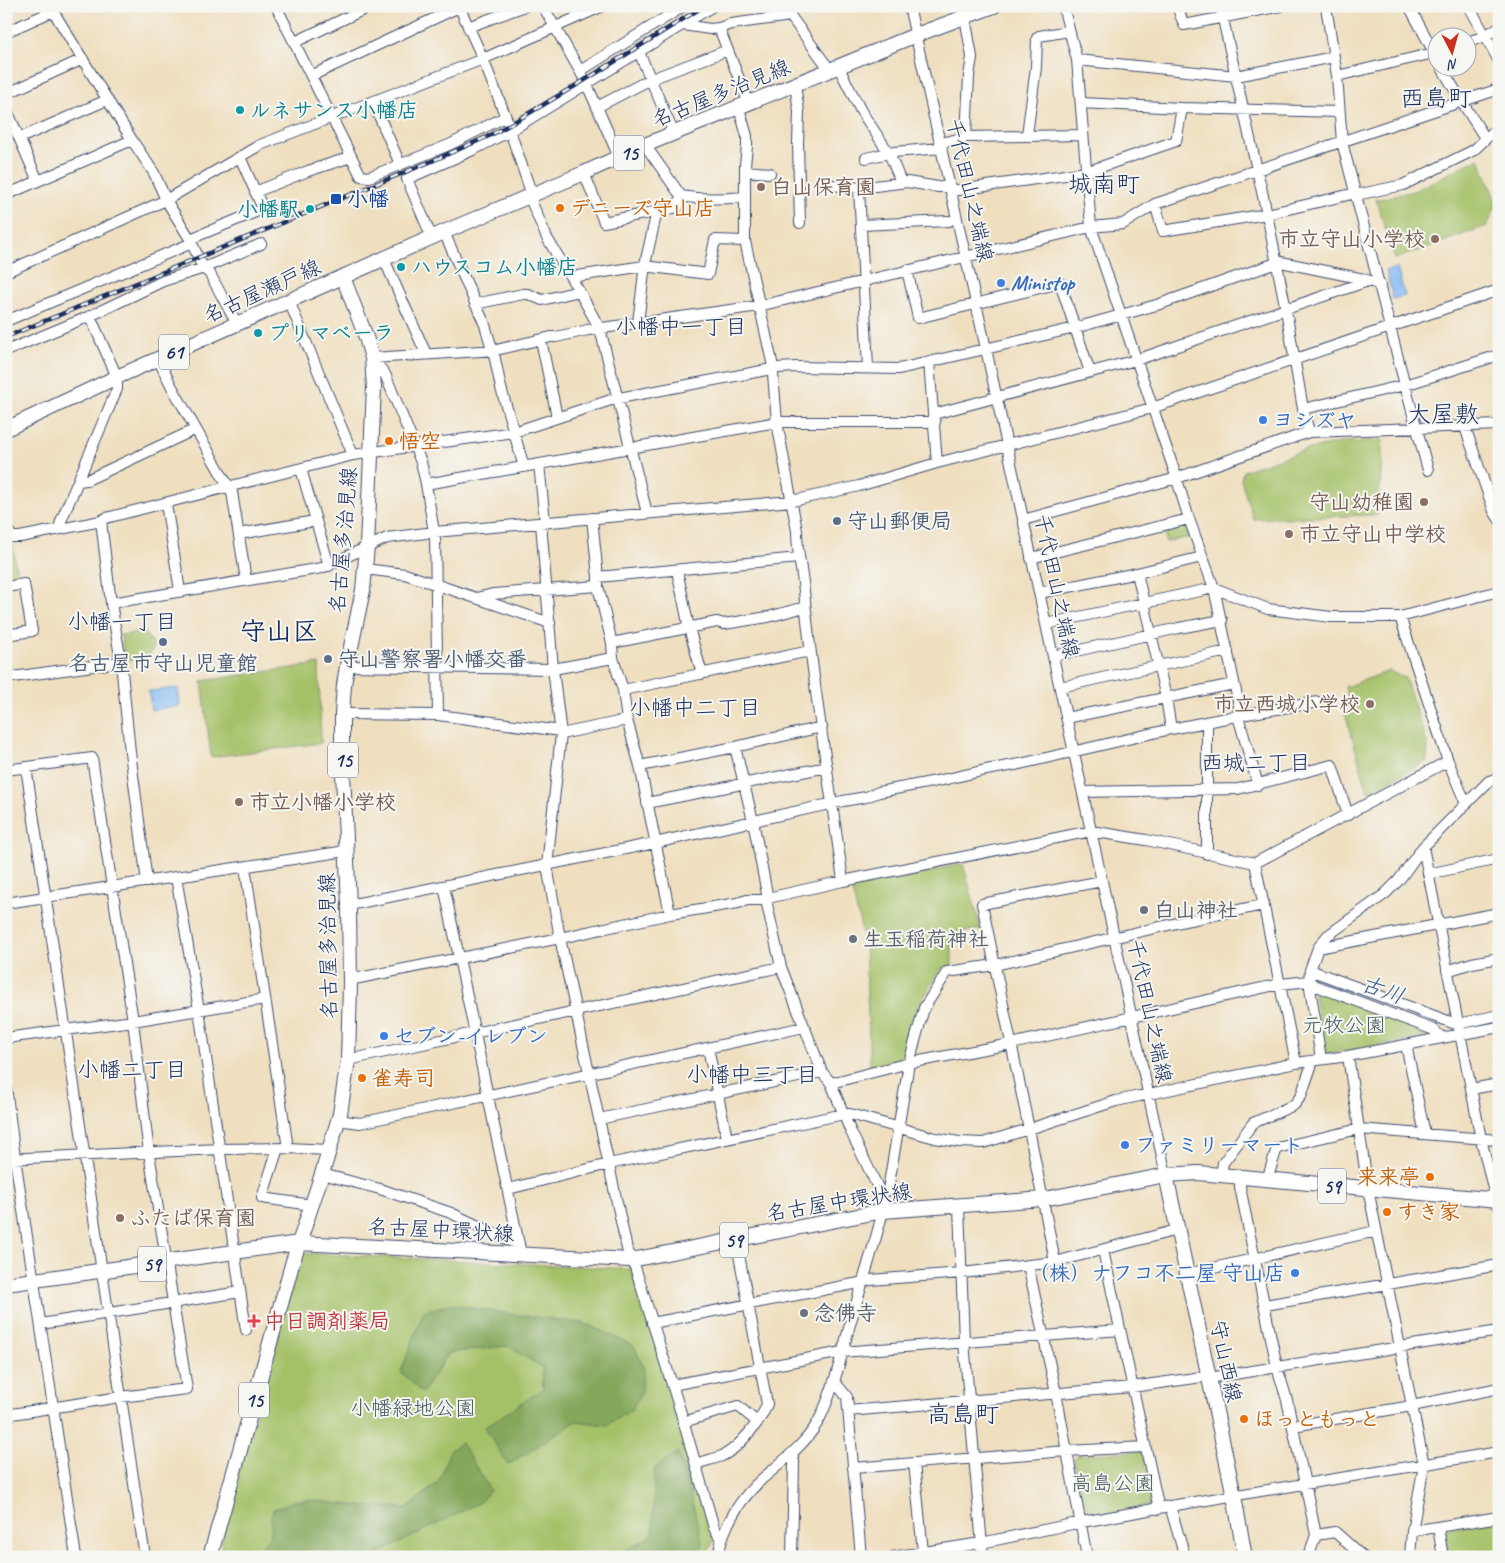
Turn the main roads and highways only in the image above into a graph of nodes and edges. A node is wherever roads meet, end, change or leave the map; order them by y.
1 (994, 6) edge
2 (343, 275) junction
3 (6, 429) edge
4 (1166, 1174) junction
5 (1498, 1202) edge
6 (299, 1243) junction
7 (6, 1284) edge
8 (210, 1557) edge
9 (1245, 1557) edge

1 - 2 main road, 名古屋多治見線 / 15
2 - 3 main road, 名古屋瀬戸線 / 61
2 - 6 main road, 名古屋多治見線 / 15
4 - 5 main road, 名古屋中環状線 / 59
4 - 6 main road, 名古屋中環状線 / 59
4 - 9 main road, 守山西線
6 - 7 main road, 名古屋中環状線 / 59
6 - 8 main road, 名古屋多治見線 / 15

